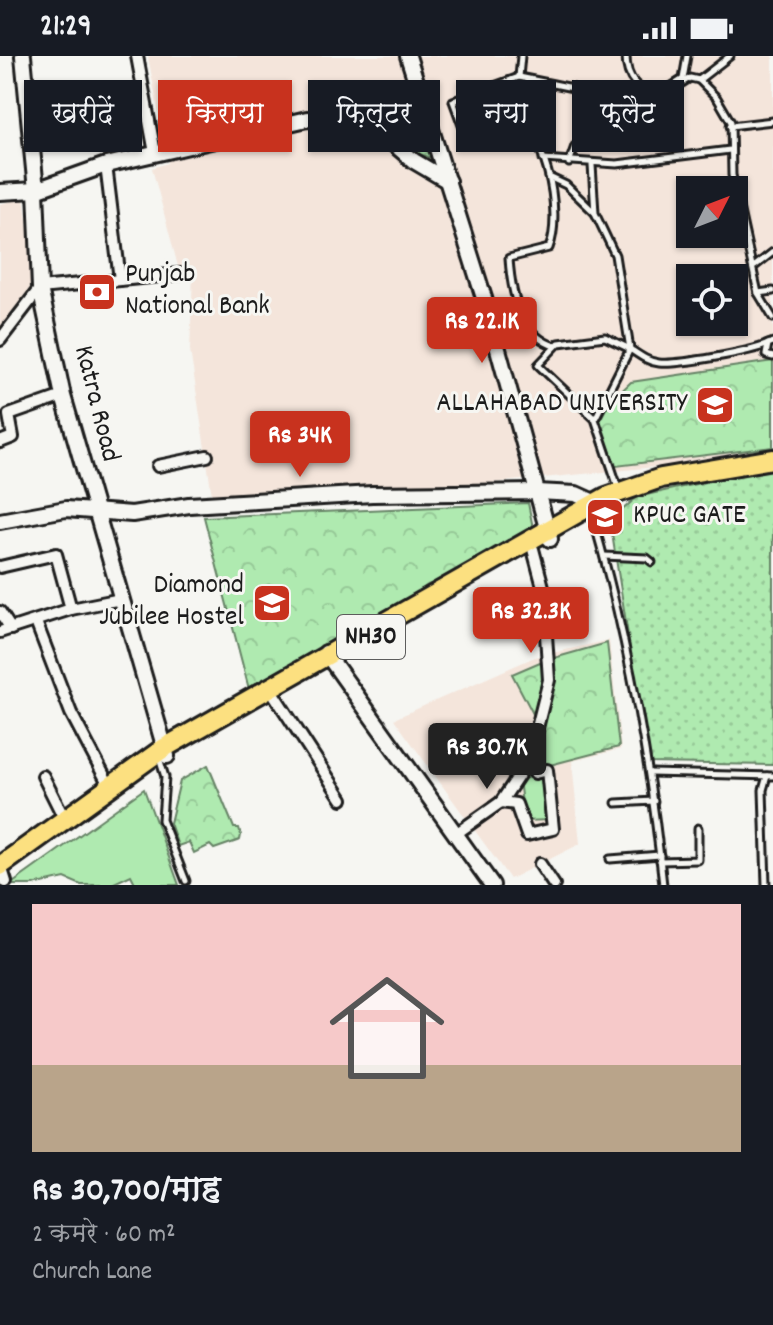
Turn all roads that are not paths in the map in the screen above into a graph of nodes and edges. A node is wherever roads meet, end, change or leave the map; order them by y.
1 (23, 56) edge
2 (137, 56) edge
3 (408, 56) edge
4 (521, 56) edge
5 (626, 56) edge
6 (687, 56) edge
7 (730, 56) edge
8 (414, 77) junction
9 (519, 77) junction
10 (413, 80) edge
11 (633, 80) edge
12 (681, 80) edge
13 (699, 80) junction
14 (684, 82) edge
15 (572, 88) edge
16 (308, 119) edge
17 (773, 121) edge
18 (730, 126) junction
19 (730, 150) junction
20 (403, 152) edge
21 (573, 152) edge
22 (155, 153) junction
23 (543, 159) junction
24 (569, 163) junction
25 (106, 165) junction
26 (592, 165) junction
27 (549, 176) junction
28 (448, 181) junction
29 (36, 190) junction
30 (0, 192) edge
31 (595, 213) junction
32 (773, 252) edge
33 (755, 266) junction
34 (180, 274) dead end
35 (120, 280) junction
36 (40, 288) junction
37 (773, 291) edge
38 (758, 293) junction
39 (773, 318) edge
40 (0, 340) edge
41 (770, 343) edge
42 (555, 346) junction
43 (630, 349) junction
44 (773, 357) edge
45 (63, 396) junction
46 (595, 419) junction
47 (0, 442) edge
48 (207, 456) dead end
49 (773, 459) edge
50 (158, 466) dead end
51 (773, 468) edge
52 (619, 491) junction
53 (537, 492) junction
54 (95, 509) junction
55 (594, 509) junction
56 (0, 521) edge
57 (549, 536) junction
58 (533, 549) junction
59 (604, 556) junction
60 (652, 562) dead end
61 (0, 567) edge
62 (121, 599) junction
63 (71, 609) junction
64 (0, 612) edge
65 (36, 622) junction
66 (6, 630) edge
67 (328, 656) junction
68 (273, 693) junction
69 (164, 755) junction
70 (529, 760) junction
71 (650, 773) junction
72 (43, 776) dead end
73 (770, 776) edge
74 (110, 787) junction
75 (342, 799) dead end
76 (654, 801) junction
77 (501, 802) junction
78 (616, 803) dead end
79 (65, 820) junction
80 (698, 828) dead end
81 (457, 833) junction
82 (765, 837) junction
83 (773, 837) edge
84 (660, 858) junction
85 (610, 859) dead end
86 (540, 864) dead end
87 (1, 871) edge
88 (186, 881) dead end
89 (492, 885) edge
90 (554, 885) edge
91 (663, 885) edge
92 (766, 885) edge

1 - 29 street, Katra Road
2 - 22 street
3 - 8 street
4 - 9 lane
5 - 11 lane
6 - 12 lane
7 - 13 lane
8 - 10 street
8 - 28 street
9 - 15 lane
9 - 23 lane
13 - 14 lane
13 - 18 lane
16 - 22 street
17 - 18 lane
18 - 19 lane
19 - 26 lane
19 - 33 lane
20 - 28 street
21 - 24 lane
22 - 25 street
23 - 24 lane
23 - 27 lane
24 - 26 lane
25 - 29 street
25 - 35 street
26 - 31 lane
27 - 31 lane
27 - 42 lane
28 - 53 street
29 - 30 street
29 - 36 street, Katra Road
31 - 43 lane
32 - 33 lane
33 - 38 lane
34 - 35 street
35 - 36 street
36 - 40 street
36 - 45 street, Katra Road
37 - 38 lane
38 - 39 lane
41 - 43 lane
41 - 44 lane
42 - 43 lane
42 - 46 lane
43 - 46 lane
45 - 47 street
45 - 54 street, Katra Road
46 - 52 lane
48 - 50 street
49 - 52 highway
51 - 55 highway
52 - 55 highway
53 - 54 street
53 - 55 street
53 - 57 street
54 - 56 street
54 - 62 street, Katra Road
55 - 57 highway
55 - 59 lane
57 - 58 highway, NH30
57 - 67 highway
58 - 67 highway, NH30
58 - 70 street
59 - 60 lane
59 - 71 lane
61 - 63 street
62 - 63 street
62 - 69 street, Katra Road
63 - 65 street
64 - 66 street
65 - 66 street
65 - 74 street
67 - 68 highway, NH30
67 - 69 highway
67 - 81 street
68 - 69 highway, NH30
68 - 75 street
69 - 74 highway
69 - 87 highway, NH30
69 - 88 lane
70 - 77 street
70 - 77 street
71 - 73 lane
71 - 76 lane
72 - 79 street
73 - 82 lane
74 - 79 highway
76 - 78 lane
76 - 84 lane
77 - 81 street
79 - 87 highway
80 - 84 lane
81 - 89 street
82 - 83 lane
82 - 92 lane
84 - 85 lane
84 - 91 lane
86 - 90 street

